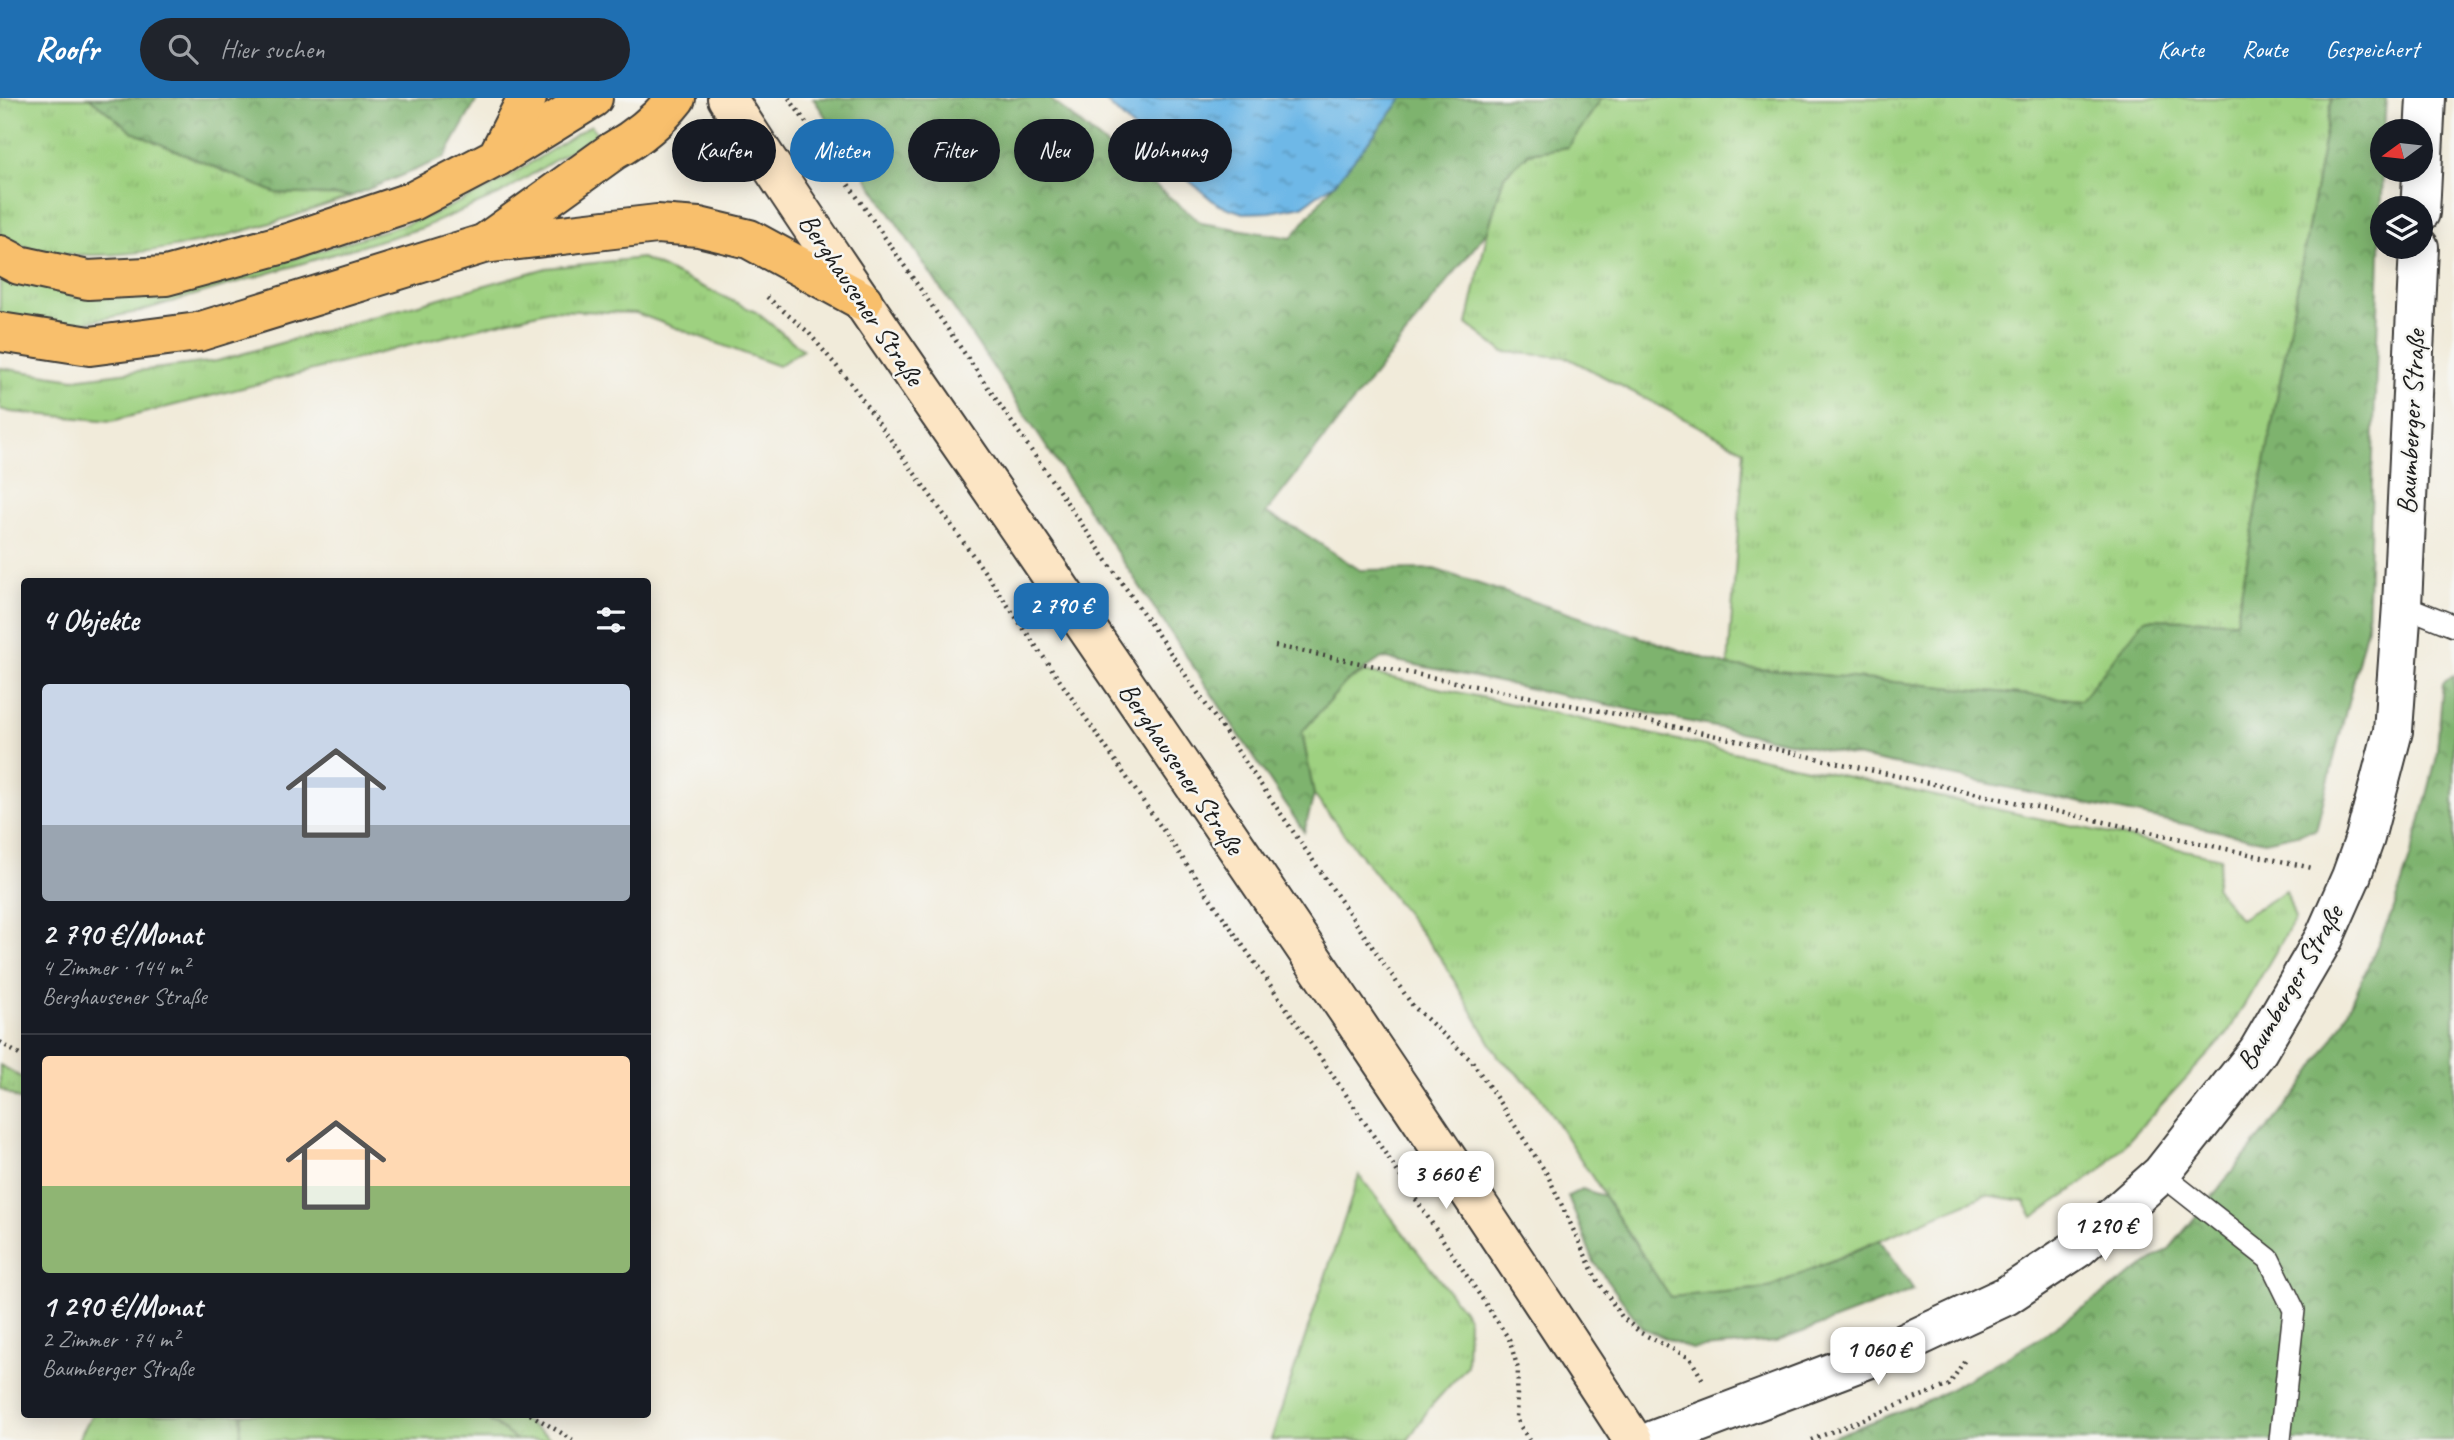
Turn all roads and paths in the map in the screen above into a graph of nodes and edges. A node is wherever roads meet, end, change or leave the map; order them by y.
1 (527, 98) edge
2 (593, 98) edge
3 (676, 98) edge
4 (727, 98) edge
5 (789, 98) edge
6 (2426, 98) edge
7 (497, 157) junction
8 (2421, 196) edge
9 (483, 244) junction
10 (0, 256) edge
11 (2418, 259) edge
12 (761, 293) dead end
13 (863, 301) junction
14 (0, 332) edge
15 (2402, 605) junction
16 (2454, 626) edge
17 (1275, 646) dead end
18 (2351, 877) junction
19 (0, 1042) edge
20 (21, 1056) edge
21 (2161, 1174) junction
22 (1970, 1351) dead end
23 (1690, 1358) dead end
24 (537, 1418) edge
25 (573, 1440) edge
26 (1529, 1440) edge
27 (1633, 1440) edge
28 (1654, 1440) edge
29 (1811, 1440) edge
30 (2280, 1440) edge

1 - 7 highway
2 - 7 highway
3 - 9 highway
4 - 13 street, Berghausener Straße
5 - 23 path
6 - 8 street
7 - 10 highway
9 - 13 highway
9 - 14 highway
11 - 15 street, Baumberger Straße
12 - 26 path
13 - 27 street, Berghausener Straße
15 - 16 lane
15 - 18 street, Baumberger Straße
17 - 18 path
18 - 21 street, Baumberger Straße
19 - 20 path
21 - 28 street, Baumberger Straße
21 - 30 lane
22 - 29 path
24 - 25 path

